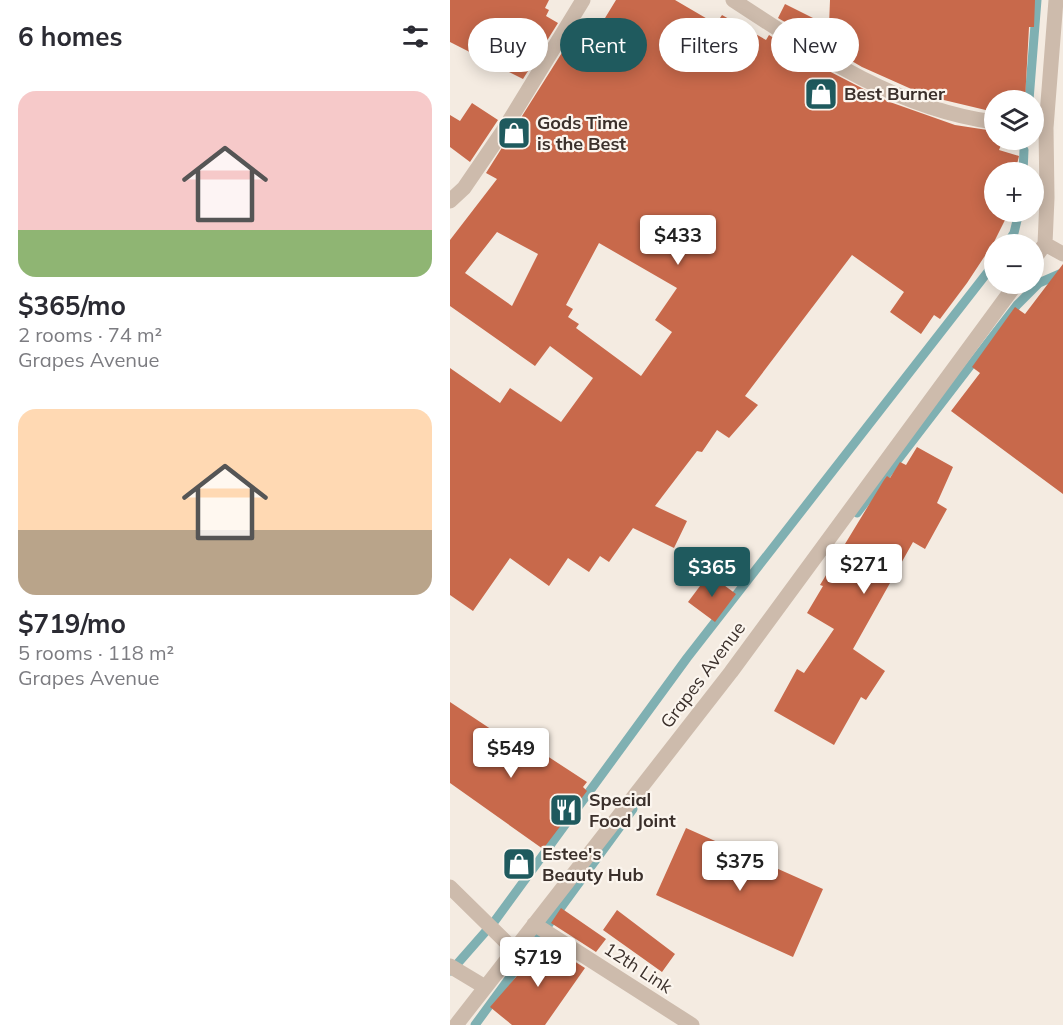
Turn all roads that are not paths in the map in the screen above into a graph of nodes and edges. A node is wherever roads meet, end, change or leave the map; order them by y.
1 (583, 0) edge
2 (733, 0) edge
3 (1056, 0) edge
4 (1044, 95) edge
5 (984, 121) edge
6 (1041, 150) edge
7 (450, 201) edge
8 (1045, 244) joint
9 (1063, 254) edge
10 (1009, 294) edge
11 (450, 887) edge
12 (534, 924) junction
13 (514, 950) junction
14 (450, 966) edge
15 (485, 987) junction
16 (456, 1025) edge
17 (692, 1025) edge

1 - 7 street
2 - 5 street
3 - 4 street
6 - 8 street
8 - 9 street
10 - 12 street, Grapes Avenue
11 - 13 street
12 - 13 street, Grapes Avenue
12 - 17 street, 12th Link
13 - 15 street, Grapes Avenue
14 - 15 street
15 - 16 street, Grapes Avenue

